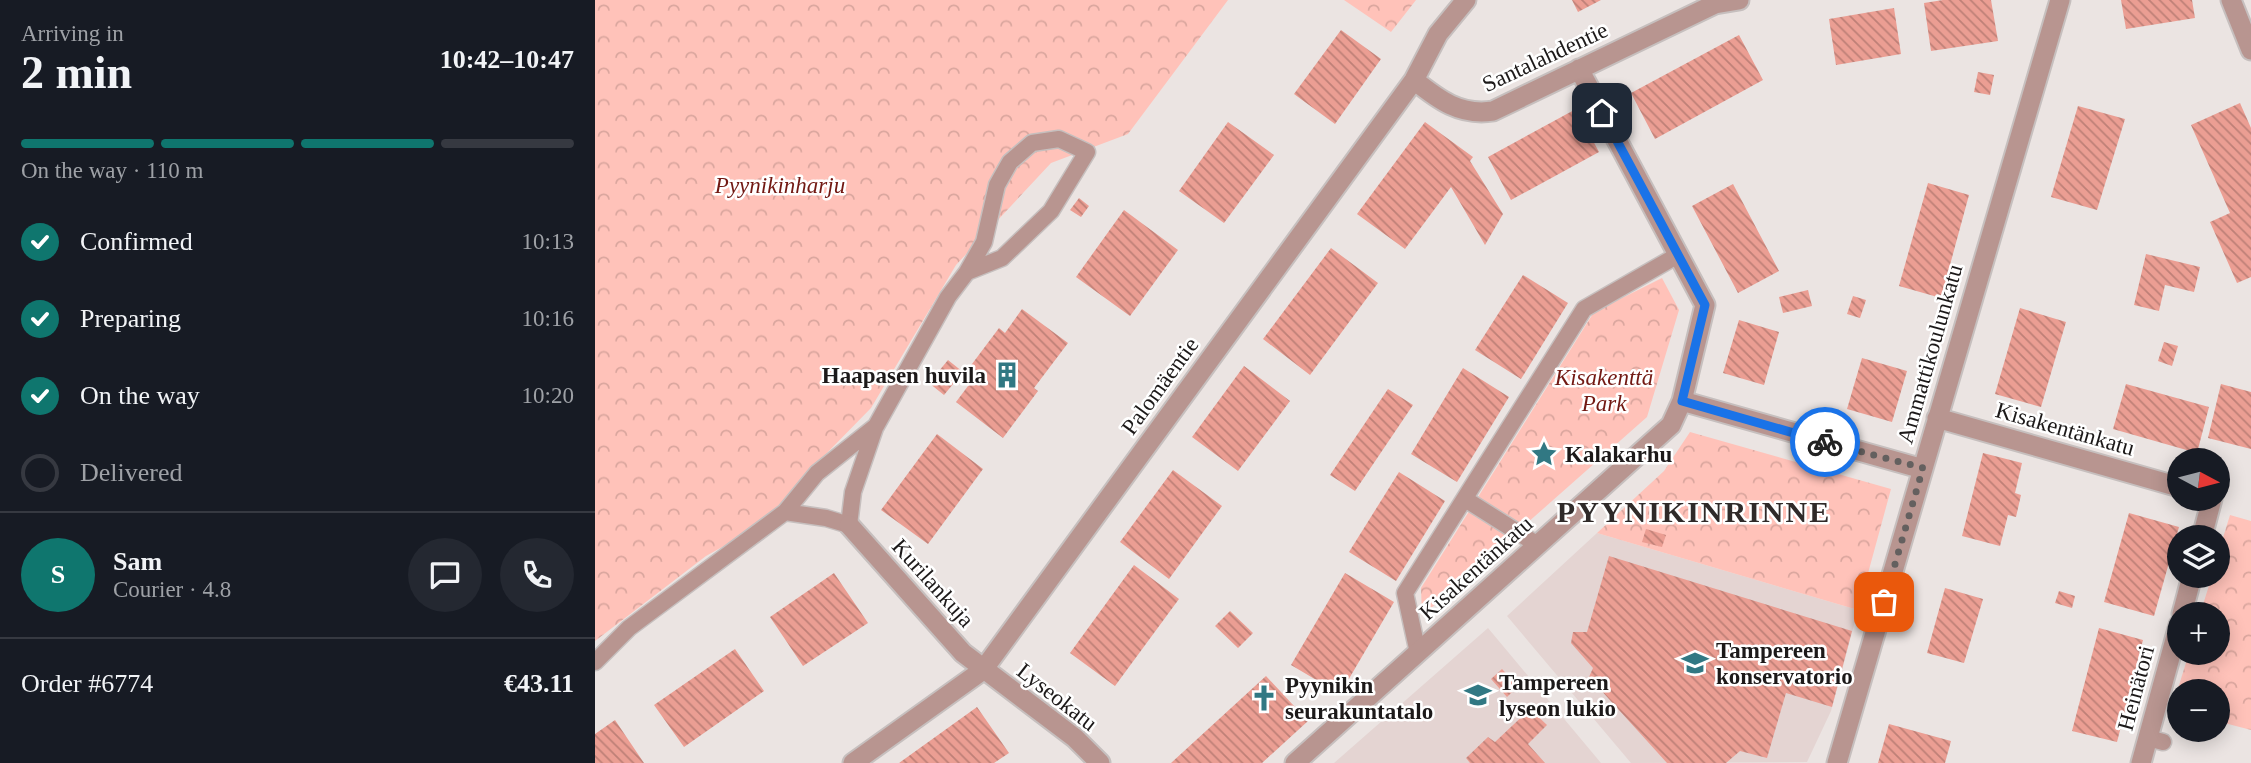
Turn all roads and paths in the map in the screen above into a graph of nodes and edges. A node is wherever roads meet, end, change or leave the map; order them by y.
1 (1467, 0) edge
2 (1739, 0) edge
3 (2060, 0) edge
4 (2231, 0) edge
5 (2251, 50) edge
6 (1579, 69) junction
7 (1414, 80) junction
8 (1678, 255) junction
9 (967, 272) junction
10 (1682, 401) junction
11 (1937, 418) junction
12 (876, 426) junction
13 (1923, 468) junction
14 (2167, 484) edge
15 (1465, 499) junction
16 (785, 512) junction
17 (849, 525) junction
18 (1538, 545) junction
19 (1418, 653) junction
20 (595, 662) edge
21 (2171, 665) edge
22 (983, 670) junction
23 (853, 763) edge
24 (1100, 763) edge
25 (1295, 763) edge
26 (1837, 763) edge
27 (2141, 763) edge

1 - 7 street, Palomäentie
2 - 6 street, Santalahdentie
3 - 11 street, Ammattikoulunkatu
4 - 5 street
6 - 7 street, Santalahdentie
6 - 8 street, Kisakentänkatu
7 - 22 street, Palomäentie
8 - 10 street, Kisakentänkatu
8 - 15 lane
9 - 9 lane
9 - 12 lane
10 - 13 street
10 - 18 street, Kisakentänkatu
11 - 13 street, Ammattikoulunkatu
11 - 14 street, Kisakentänkatu
12 - 16 lane
12 - 17 lane
13 - 26 street, Ammattikoulunkatu
15 - 18 lane
15 - 19 lane
16 - 17 lane
16 - 20 lane
17 - 22 street, Kurilankuja
18 - 19 street, Kisakentänkatu
19 - 25 street, Kisakentänkatu
21 - 27 street, Heinätori
22 - 23 street, Palomäentie
22 - 24 street, Lyseokatu

